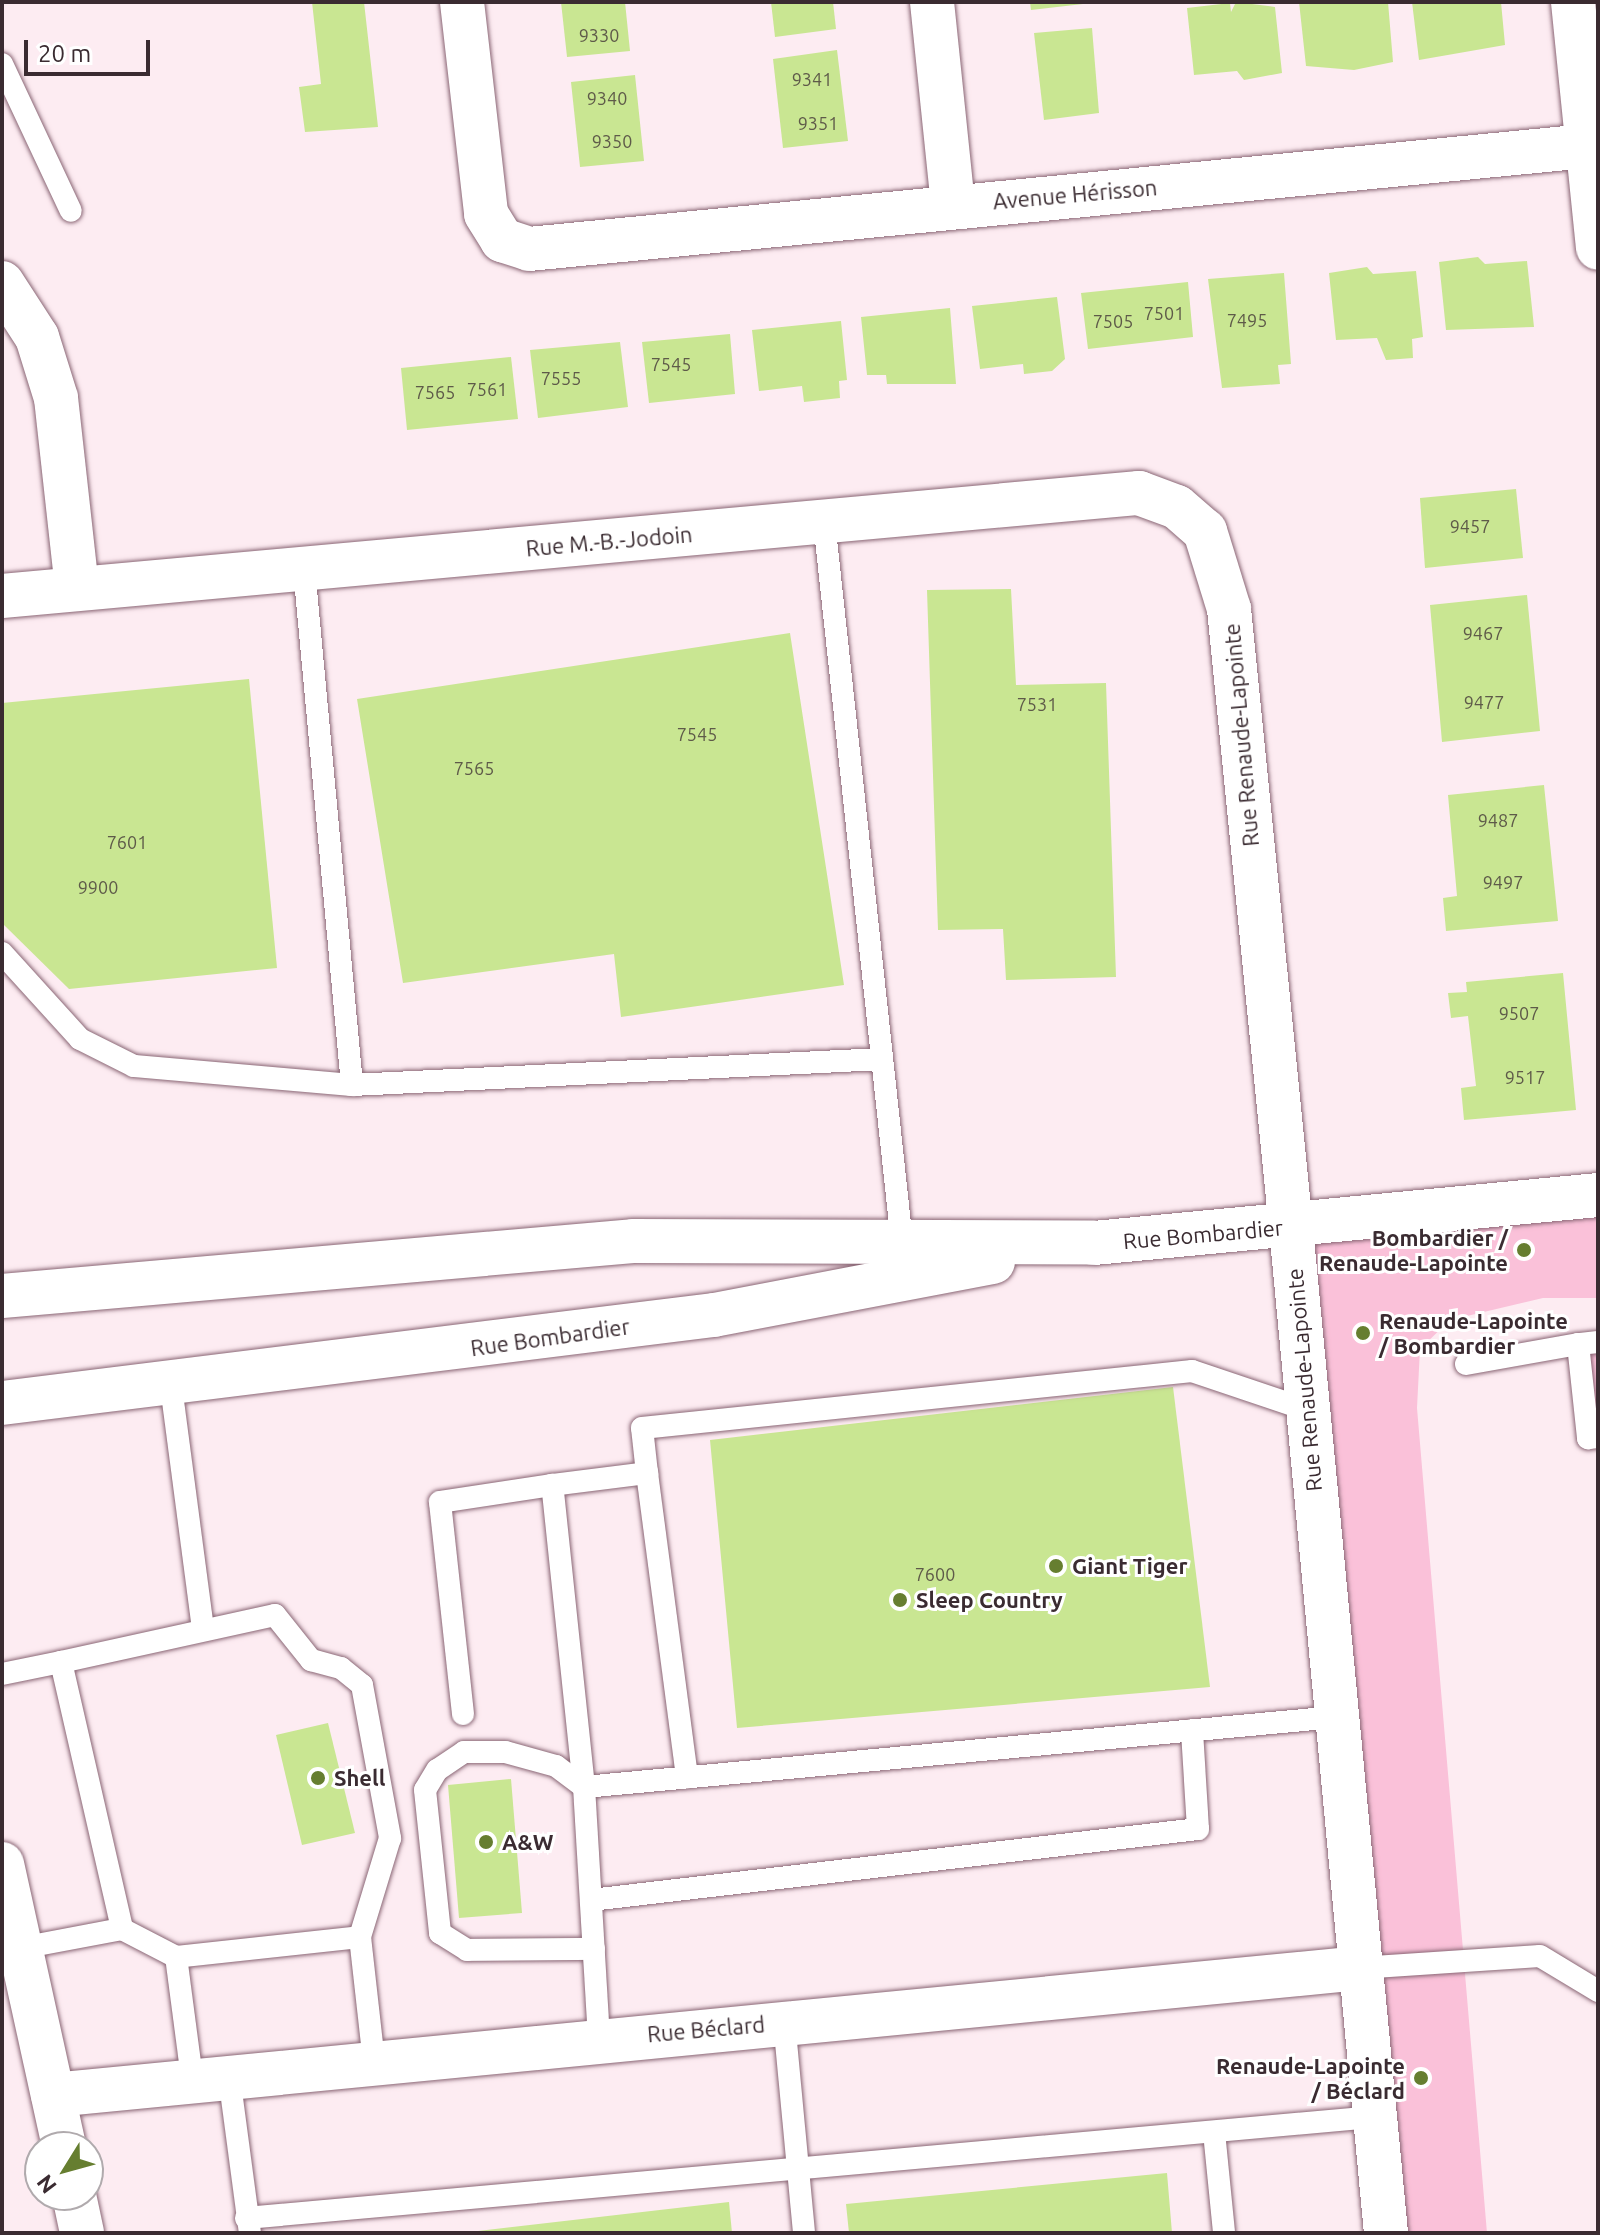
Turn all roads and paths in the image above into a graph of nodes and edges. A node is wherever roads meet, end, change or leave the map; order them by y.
1 (462, 2) edge
2 (932, 2) edge
3 (1573, 2) edge
4 (2, 64) edge
5 (1588, 146) junction
6 (953, 205) junction
7 (71, 211) dead end
8 (1598, 248) edge
9 (2, 283) edge
10 (824, 521) junction
11 (1205, 531) joint
12 (304, 569) junction
13 (77, 588) junction
14 (2, 596) edge
15 (2, 953) edge
16 (882, 1059) junction
17 (352, 1085) junction
18 (1598, 1195) edge
19 (1291, 1228) junction
20 (902, 1242) junction
21 (1094, 1243) junction
22 (2, 1296) edge
23 (1588, 1343) edge
24 (1466, 1364) dead end
25 (171, 1386) junction
26 (2, 1403) edge
27 (1305, 1409) junction
28 (1598, 1437) edge
29 (647, 1473) junction
30 (552, 1485) junction
31 (203, 1629) junction
32 (61, 1662) junction
33 (2, 1674) edge
34 (463, 1714) dead end
35 (1336, 1717) junction
36 (1192, 1730) junction
37 (687, 1777) junction
38 (584, 1787) junction
39 (2, 1864) edge
40 (591, 1900) junction
41 (122, 1929) junction
42 (360, 1937) junction
43 (21, 1948) junction
44 (594, 1949) junction
45 (176, 1957) junction
46 (1359, 1968) junction
47 (1598, 1991) edge
48 (784, 2021) junction
49 (599, 2039) junction
50 (374, 2061) junction
51 (210, 2077) junction
52 (53, 2095) junction
53 (1374, 2117) junction
54 (61, 2131) edge
55 (1214, 2132) junction
56 (799, 2167) junction
57 (77, 2211) edge
58 (248, 2225) edge
59 (82, 2233) edge
60 (804, 2233) edge
61 (1224, 2233) edge
62 (1386, 2233) edge

1 - 6 street, Avenue Hérisson
2 - 6 street
3 - 5 street
4 - 7 lane
5 - 6 street, Avenue Hérisson
5 - 8 street
9 - 13 street
10 - 11 street, Rue M.-B.-Jodoin
10 - 12 street, Rue M.-B.-Jodoin
10 - 16 lane
11 - 19 street, Rue Renaude-Lapointe
12 - 13 street, Rue M.-B.-Jodoin
12 - 17 lane
13 - 14 street, Rue M.-B.-Jodoin
15 - 17 lane
16 - 17 lane
16 - 20 lane
18 - 19 street, Rue Bombardier
19 - 21 street, Rue Bombardier
19 - 27 street, Rue Renaude-Lapointe
20 - 21 street, Rue Bombardier
20 - 22 street, Rue Bombardier
21 - 25 street, Rue Bombardier
23 - 24 lane
23 - 28 lane
25 - 26 street, Rue Bombardier
25 - 31 lane
27 - 29 lane
27 - 35 street, Rue Renaude-Lapointe
29 - 30 lane
29 - 37 lane
30 - 34 lane
30 - 38 lane
31 - 32 lane
31 - 42 lane
32 - 33 lane
32 - 41 lane
35 - 36 lane
35 - 46 street, Rue Renaude-Lapointe
36 - 37 lane
36 - 40 lane
37 - 38 lane
38 - 40 lane
38 - 44 lane
39 - 43 street
40 - 44 lane
41 - 43 lane
41 - 45 lane
42 - 45 lane
42 - 50 lane
43 - 52 street
44 - 49 lane
45 - 51 lane
46 - 47 lane
46 - 48 street, Rue Béclard
46 - 53 street, Rue Renaude-Lapointe
48 - 49 street, Rue Béclard
48 - 56 lane
49 - 50 street, Rue Béclard
50 - 51 street, Rue Béclard
51 - 52 street, Rue Béclard
51 - 58 lane
52 - 54 street
53 - 55 lane
53 - 62 street, Rue Renaude-Lapointe
55 - 56 lane
55 - 61 lane
56 - 58 lane
56 - 60 lane
57 - 59 street

